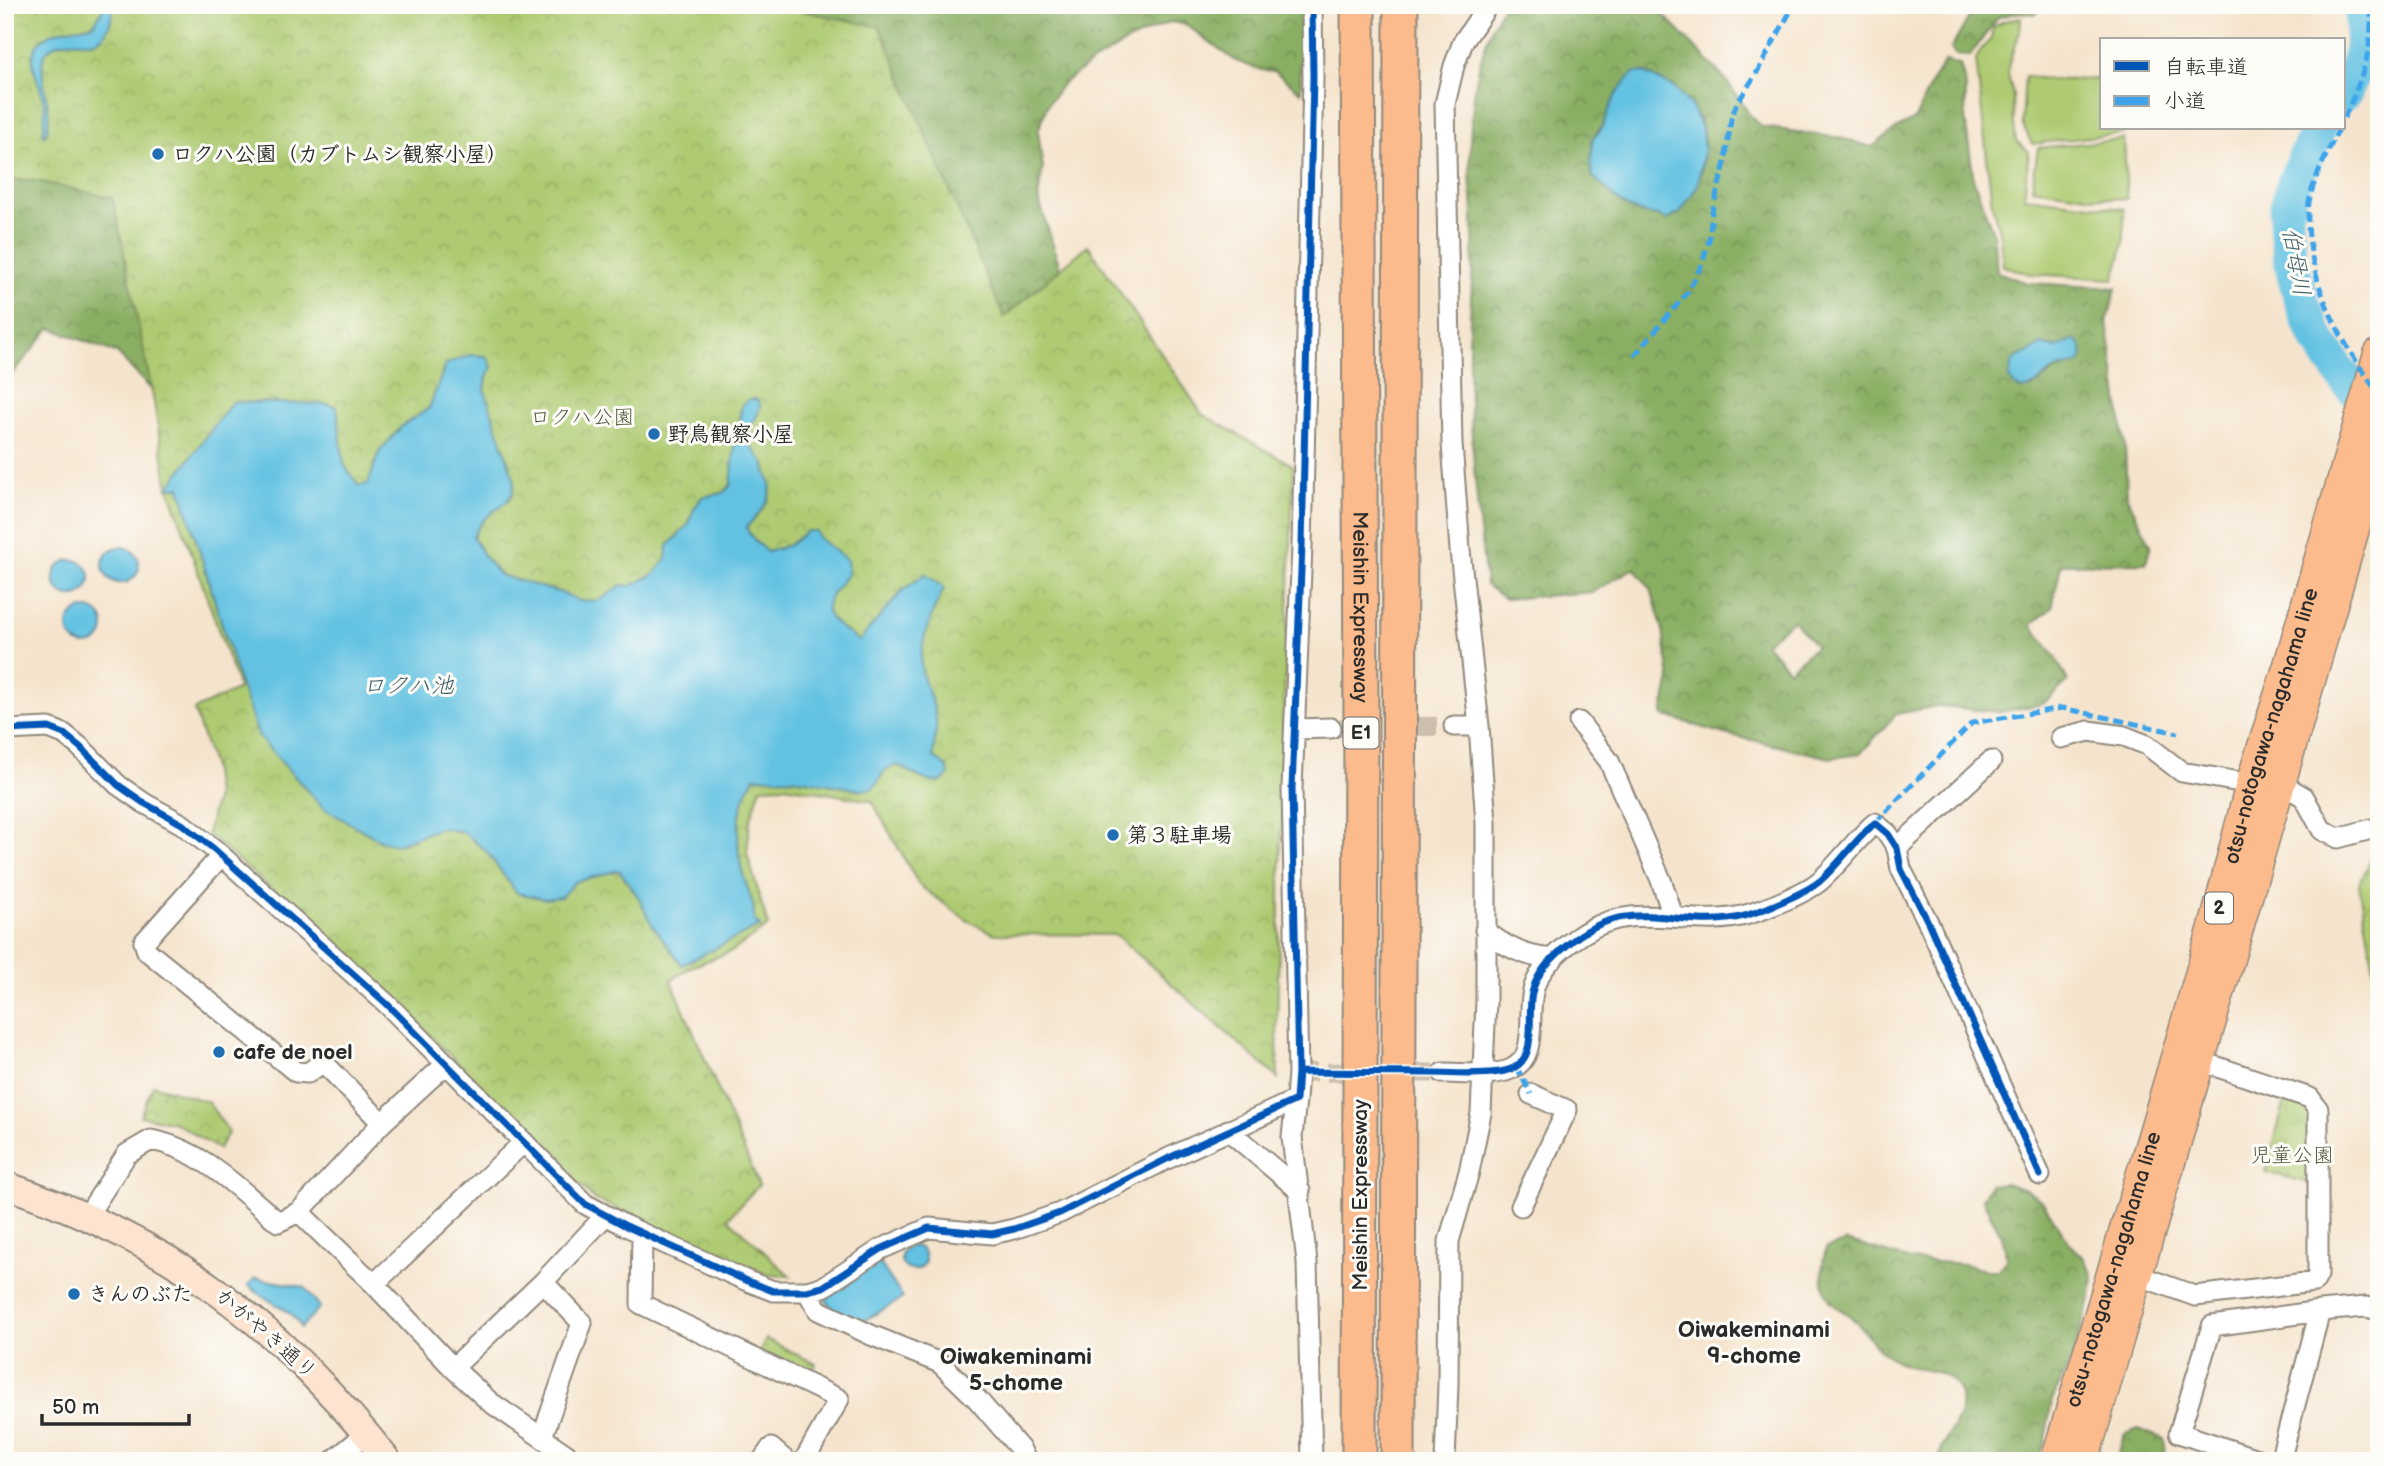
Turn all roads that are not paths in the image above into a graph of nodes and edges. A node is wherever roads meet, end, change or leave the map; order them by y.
1 (1312, 5) edge
2 (1358, 5) edge
3 (1401, 5) edge
4 (1488, 5) edge
5 (2379, 354) edge
6 (2379, 443) edge
7 (1579, 722) dead end
8 (1454, 726) tunnel mouth
9 (1479, 726) junction
10 (1331, 728) tunnel mouth
11 (1296, 729) junction
12 (5, 730) edge
13 (2062, 738) dead end
14 (1990, 761) dead end
15 (2266, 784) junction
16 (2379, 827) edge
17 (1897, 848) junction
18 (221, 856) junction
19 (1673, 916) junction
20 (1485, 930) junction
21 (1553, 959) junction
22 (2188, 1057) junction
23 (446, 1065) junction
24 (1482, 1072) junction
25 (1443, 1073) tunnel mouth
26 (1531, 1094) dead end
27 (1296, 1100) junction
28 (383, 1123) junction
29 (1228, 1130) junction
30 (524, 1142) junction
31 (2040, 1175) dead end
32 (5, 1185) edge
33 (1300, 1191) junction
34 (1521, 1206) dead end
35 (299, 1212) junction
36 (87, 1216) junction
37 (605, 1216) junction
38 (642, 1234) junction
39 (2137, 1275) junction
40 (543, 1282) junction
41 (374, 1284) junction
42 (807, 1291) junction
43 (2379, 1310) edge
44 (2320, 1311) junction
45 (453, 1368) junction
46 (366, 1433) junction
47 (542, 1437) junction
48 (333, 1461) edge
49 (388, 1461) edge
50 (576, 1461) edge
51 (762, 1461) edge
52 (786, 1461) edge
53 (804, 1461) edge
54 (1026, 1461) edge
55 (1312, 1461) edge
56 (1359, 1461) edge
57 (1398, 1461) edge
58 (1445, 1461) edge
59 (2056, 1461) edge
60 (2083, 1461) edge
61 (2263, 1461) edge
62 (2280, 1461) edge

1 - 11 street
2 - 56 highway, Meishin Expressway / E1
3 - 57 highway, Meishin Expressway / E1
4 - 9 street
5 - 15 main road, otsu-notogawa-nagahama line / 2
6 - 15 main road, otsu-notogawa-nagahama line / 2
7 - 19 street
8 - 9 street
9 - 20 street
10 - 11 street
11 - 27 street
12 - 18 street
13 - 15 street
14 - 17 street
15 - 16 street
15 - 22 main road, otsu-notogawa-nagahama line / 2
17 - 19 street
17 - 31 street
18 - 23 street
18 - 28 street
19 - 21 street
20 - 21 street
20 - 24 street
21 - 24 street
22 - 39 main road, otsu-notogawa-nagahama line / 2
22 - 39 street
22 - 59 main road, otsu-notogawa-nagahama line / 2
23 - 28 street
23 - 30 street
24 - 25 street
24 - 58 street
26 - 34 street
27 - 29 street
27 - 33 street
28 - 35 street
29 - 33 street
29 - 42 street
30 - 37 street
30 - 41 street
32 - 36 street, かがやき通り
33 - 55 street
35 - 36 street
35 - 41 street
36 - 46 street, かがやき通り
37 - 38 street
37 - 40 street
38 - 42 street
38 - 53 street
39 - 60 main road, otsu-notogawa-nagahama line / 2
40 - 45 street
40 - 47 street
41 - 45 street
42 - 54 street
43 - 44 street
44 - 61 street
44 - 62 street
45 - 47 street
46 - 48 street
46 - 49 street, かがやき通り
47 - 50 street
51 - 52 street

